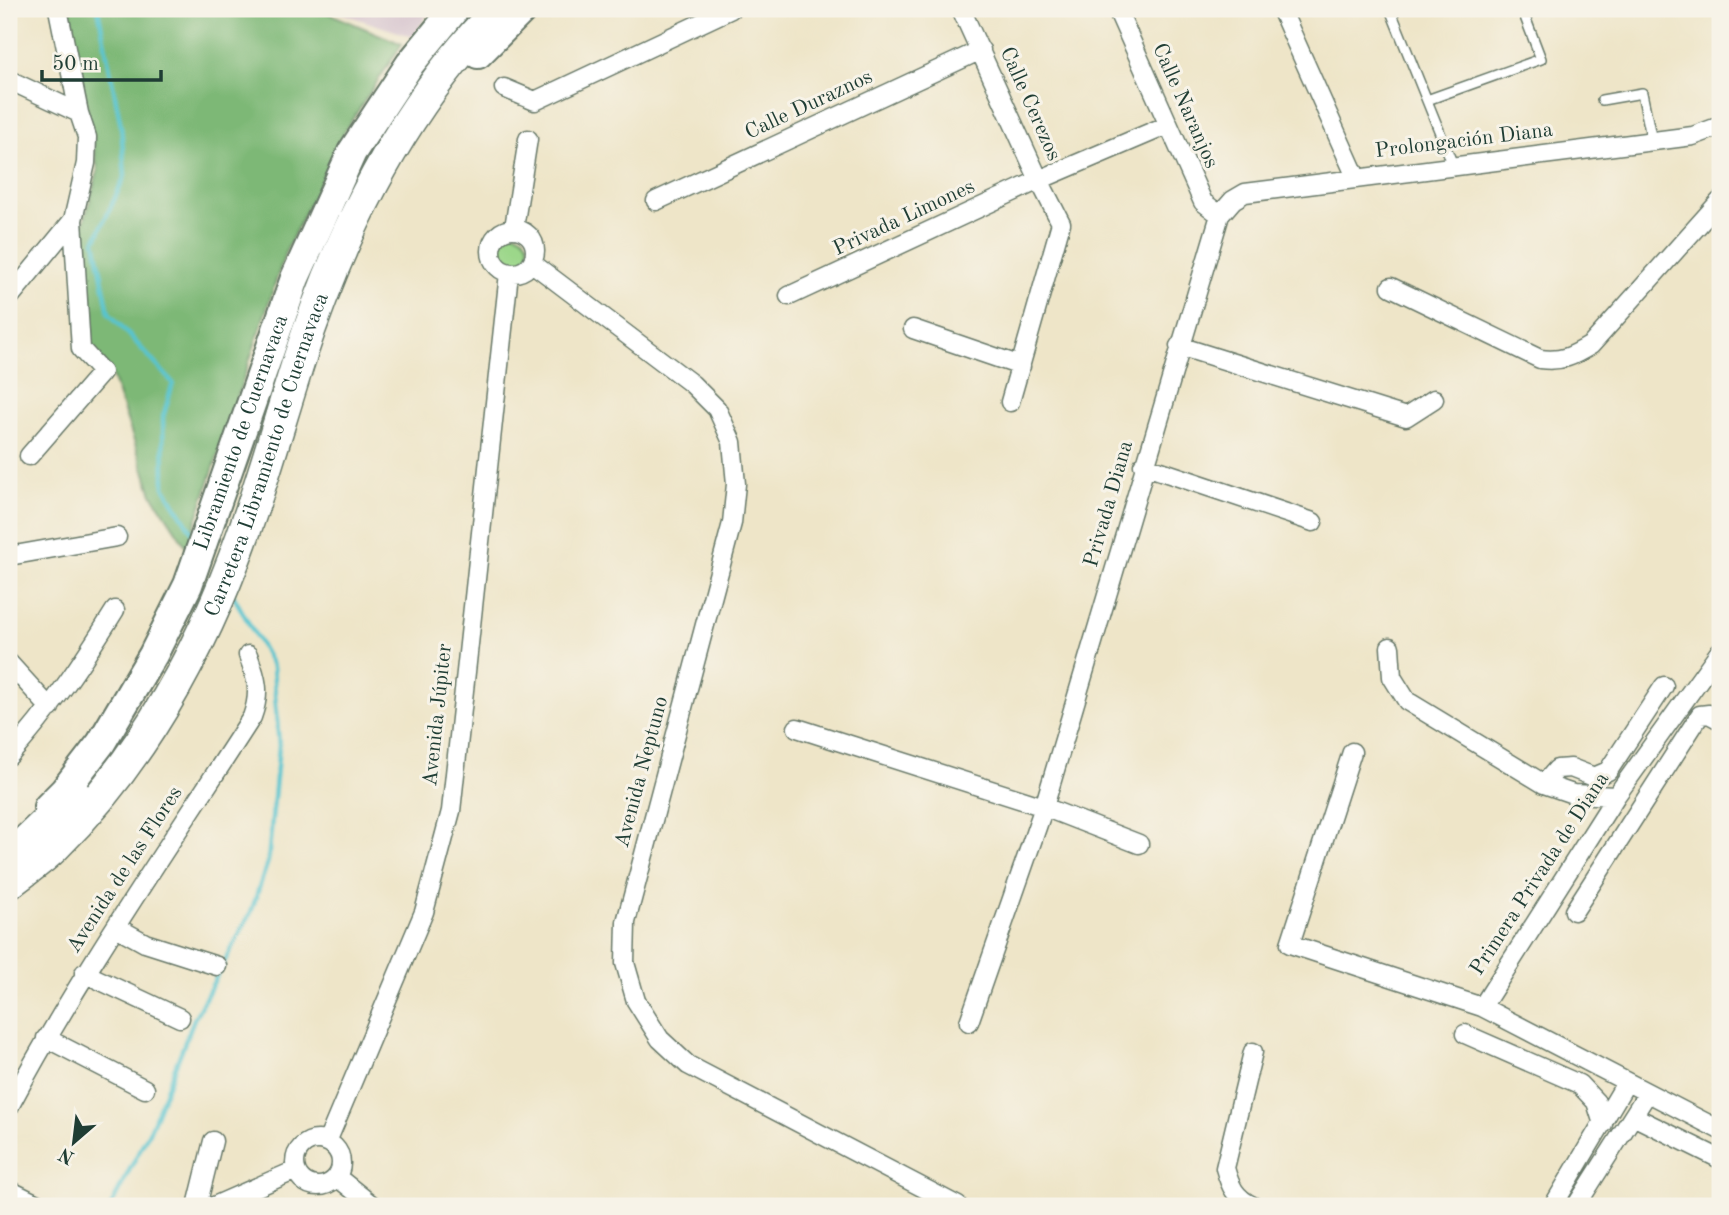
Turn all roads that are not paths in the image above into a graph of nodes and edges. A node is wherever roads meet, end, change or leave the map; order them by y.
1 (58, 9) edge
2 (455, 9) edge
3 (475, 9) edge
4 (499, 9) edge
5 (523, 9) edge
6 (731, 9) edge
7 (961, 9) edge
8 (1117, 9) edge
9 (1281, 9) edge
10 (1390, 9) edge
11 (1522, 9) edge
12 (981, 50) junction
13 (9, 80) edge
14 (505, 88) dead end
15 (1427, 100) junction
16 (1602, 100) dead end
17 (79, 113) junction
18 (1168, 125) junction
19 (1720, 126) edge
20 (528, 139) dead end
21 (1652, 141) junction
22 (1453, 165) junction
23 (1356, 177) junction
24 (1038, 180) junction
25 (656, 201) dead end
26 (1720, 201) edge
27 (1220, 215) junction
28 (73, 220) junction
29 (514, 228) junction
30 (532, 263) junction
31 (509, 273) junction
32 (1391, 287) dead end
33 (789, 296) dead end
34 (9, 298) edge
35 (913, 328) dead end
36 (1179, 346) junction
37 (1021, 366) junction
38 (1434, 399) dead end
39 (1010, 402) dead end
40 (30, 456) dead end
41 (1143, 465) junction
42 (1313, 522) dead end
43 (232, 535) junction
44 (117, 537) dead end
45 (9, 556) edge
46 (209, 597) junction
47 (115, 610) dead end
48 (1390, 648) dead end
49 (1720, 651) edge
50 (248, 655) dead end
51 (9, 663) edge
52 (1703, 676) junction
53 (1720, 684) edge
54 (1664, 686) dead end
55 (50, 708) junction
56 (1720, 720) edge
57 (797, 728) dead end
58 (1352, 752) dead end
59 (9, 756) edge
60 (1544, 784) junction
61 (1616, 796) junction
62 (1044, 807) junction
63 (9, 844) edge
64 (1139, 844) dead end
65 (9, 858) edge
66 (9, 883) edge
67 (9, 898) edge
68 (1574, 911) dead end
69 (116, 927) junction
70 (217, 966) dead end
71 (84, 974) junction
72 (1482, 1007) junction
73 (180, 1018) dead end
74 (969, 1022) dead end
75 (1465, 1034) dead end
76 (46, 1038) junction
77 (1253, 1052) dead end
78 (1626, 1083) junction
79 (145, 1089) dead end
80 (1647, 1094) junction
81 (9, 1107) edge
82 (1633, 1116) junction
83 (1603, 1124) junction
84 (1720, 1130) edge
85 (213, 1141) dead end
86 (327, 1142) junction
87 (1720, 1160) edge
88 (296, 1170) junction
89 (337, 1177) junction
90 (9, 1190) edge
91 (41, 1206) edge
92 (207, 1206) edge
93 (214, 1206) edge
94 (373, 1206) edge
95 (958, 1206) edge
96 (1252, 1206) edge
97 (1553, 1206) edge
98 (1576, 1206) edge

1 - 17 street
2 - 43 main road, Libramiento de Cuernavaca
3 - 43 highway, Carretera Libramiento de Cuernavaca
4 - 43 highway, Carretera Libramiento de Cuernavaca
5 - 43 main road, Libramiento de Cuernavaca
6 - 14 street
7 - 12 street, Calle Cerezos
8 - 18 street, Calle Naranjos
9 - 23 street
10 - 15 lane
11 - 15 lane
12 - 24 street, Calle Cerezos
12 - 25 street, Calle Duraznos
13 - 17 street
15 - 22 lane
16 - 21 lane
17 - 28 street
18 - 24 street, Privada Limones
18 - 27 street, Calle Naranjos
19 - 21 street, Prolongación Diana
20 - 29 street
21 - 22 street, Prolongación Diana
22 - 23 street, Prolongación Diana
23 - 27 street, Prolongación Diana
24 - 33 street, Privada Limones
24 - 37 street, Calle Cerezos
26 - 32 street
27 - 36 street, Privada Diana
28 - 34 street
28 - 40 street
29 - 30 street
29 - 31 street
30 - 31 street
30 - 95 street, Avenida Neptuno
31 - 86 street, Avenida Júpiter
35 - 37 street
36 - 38 street
36 - 41 street, Privada Diana
37 - 39 street, Calle Cerezos
41 - 42 street
41 - 62 street, Privada Diana
43 - 46 highway, Carretera Libramiento de Cuernavaca
44 - 45 street
46 - 63 main road
46 - 65 highway, Carretera Libramiento de Cuernavaca
46 - 66 highway, Carretera Libramiento de Cuernavaca
46 - 67 main road
47 - 55 street
48 - 60 street
49 - 52 street, Primera Privada de Diana
50 - 69 street, Avenida de las Flores
51 - 55 street
52 - 53 street
52 - 61 street, Primera Privada de Diana
54 - 60 street
55 - 59 street
56 - 68 street
57 - 62 street
58 - 72 street
60 - 61 street
61 - 72 street, Primera Privada de Diana
62 - 64 street
62 - 74 street, Privada Diana
69 - 70 street
69 - 71 street, Avenida de las Flores
71 - 73 street
71 - 76 street, Avenida de las Flores
72 - 78 street, Primera Privada de Diana
75 - 83 street
76 - 79 street
76 - 81 street, Avenida de las Flores
77 - 96 street
78 - 80 street, Primera Privada de Diana
78 - 83 street
80 - 82 street
80 - 84 street, Primera Privada de Diana
82 - 87 street
82 - 98 street
83 - 97 street
85 - 92 street
86 - 88 street
86 - 89 street
88 - 89 street
88 - 93 street
89 - 94 street
90 - 91 street

